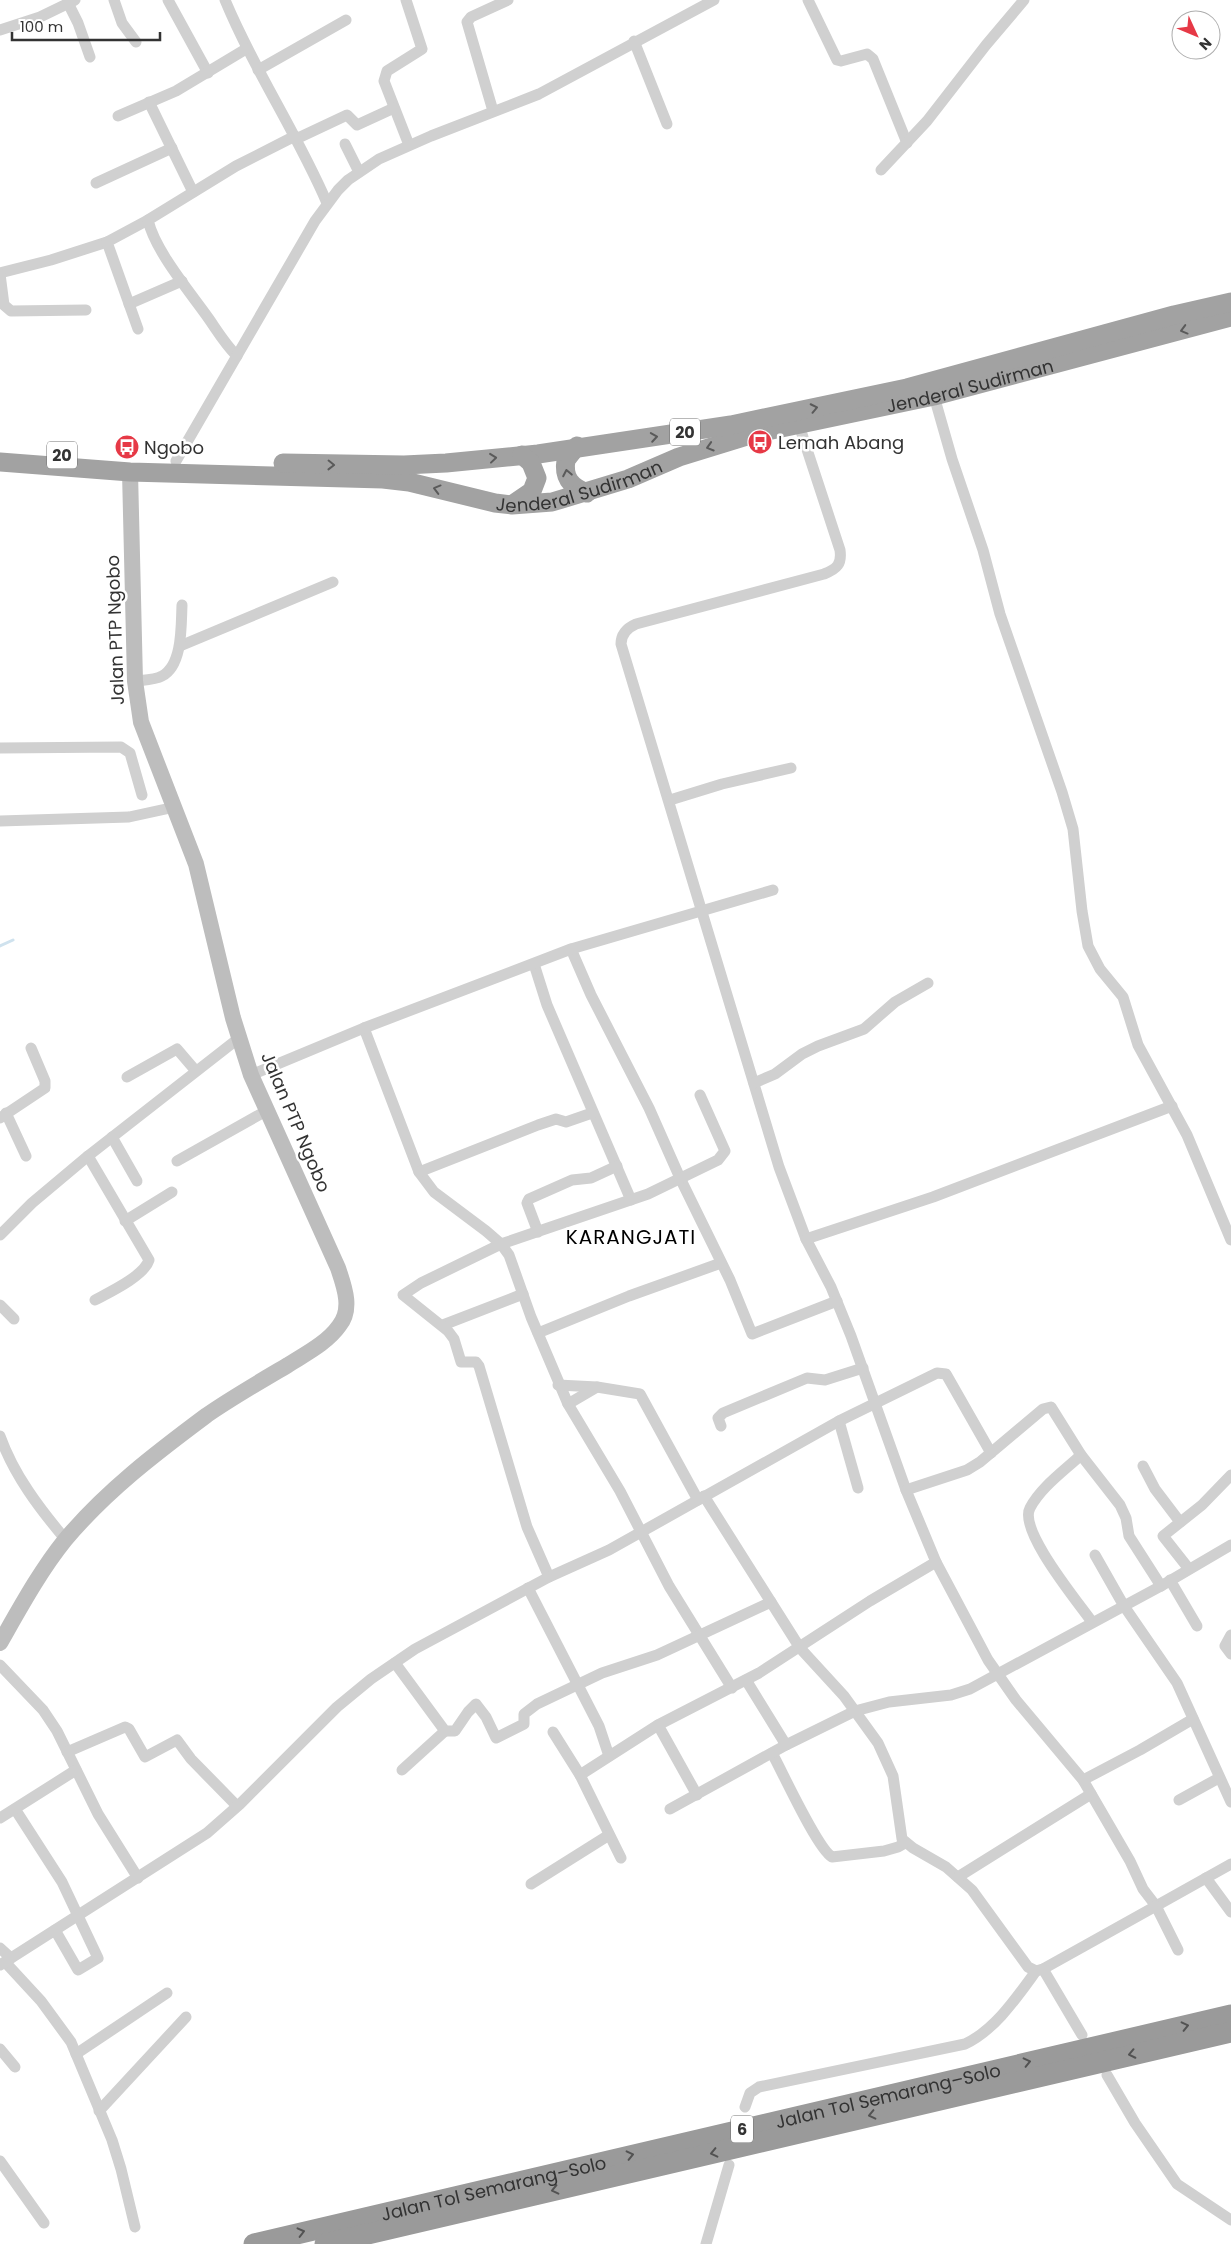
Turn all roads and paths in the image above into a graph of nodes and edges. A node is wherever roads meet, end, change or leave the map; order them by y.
1 (114, 0) edge
2 (168, 0) edge
3 (225, 0) edge
4 (406, 0) edge
5 (508, 0) edge
6 (714, 0) edge
7 (808, 0) edge
8 (1024, 0) edge
9 (71, 2) edge
10 (346, 20) dead end
11 (0, 30) edge
12 (136, 42) dead end
13 (634, 42) junction
14 (246, 49) junction
15 (90, 57) dead end
16 (258, 70) junction
17 (208, 73) junction
18 (150, 102) junction
19 (394, 108) junction
20 (493, 111) junction
21 (118, 116) dead end
22 (667, 124) dead end
23 (296, 137) junction
24 (907, 143) junction
25 (345, 144) dead end
26 (409, 145) junction
27 (172, 148) junction
28 (881, 170) dead end
29 (360, 172) junction
30 (96, 183) dead end
31 (193, 192) junction
32 (327, 203) junction
33 (148, 220) junction
34 (107, 242) junction
35 (0, 273) edge
36 (182, 281) junction
37 (1231, 302) edge
38 (129, 304) junction
39 (86, 310) dead end
40 (1231, 317) edge
41 (138, 329) dead end
42 (237, 356) junction
43 (934, 396) junction
44 (799, 425) junction
45 (577, 446) junction
46 (0, 450) edge
47 (522, 455) junction
48 (176, 461) junction
49 (0, 462) edge
50 (130, 472) junction
51 (587, 493) junction
52 (512, 505) junction
53 (333, 582) dead end
54 (182, 605) dead end
55 (180, 646) junction
56 (135, 681) junction
57 (0, 748) edge
58 (791, 768) dead end
59 (142, 795) dead end
60 (670, 800) junction
61 (175, 807) junction
62 (0, 821) edge
63 (772, 890) dead end
64 (700, 909) junction
65 (571, 949) junction
66 (534, 964) junction
67 (928, 983) dead end
68 (364, 1028) junction
69 (239, 1038) junction
70 (31, 1048) dead end
71 (195, 1070) junction
72 (252, 1075) junction
73 (127, 1077) dead end
74 (754, 1083) junction
75 (700, 1095) dead end
76 (1172, 1106) junction
77 (266, 1111) junction
78 (592, 1113) junction
79 (3, 1116) edge
80 (112, 1137) junction
81 (26, 1156) dead end
82 (88, 1156) junction
83 (177, 1161) dead end
84 (617, 1166) junction
85 (419, 1172) junction
86 (680, 1178) junction
87 (136, 1181) dead end
88 (172, 1192) dead end
89 (631, 1200) junction
90 (126, 1221) junction
91 (538, 1232) junction
92 (0, 1235) edge
93 (806, 1240) junction
94 (1231, 1240) edge
95 (501, 1244) junction
96 (721, 1263) junction
97 (523, 1294) junction
98 (95, 1300) dead end
99 (837, 1301) junction
100 (0, 1305) edge
101 (14, 1319) dead end
102 (443, 1325) junction
103 (538, 1333) junction
104 (863, 1368) junction
105 (558, 1385) junction
106 (597, 1386) junction
107 (874, 1403) junction
108 (568, 1404) junction
109 (839, 1421) junction
110 (721, 1426) dead end
111 (0, 1436) edge
112 (991, 1453) junction
113 (1081, 1455) junction
114 (1142, 1466) dead end
115 (1231, 1475) edge
116 (858, 1488) dead end
117 (906, 1490) junction
118 (701, 1498) junction
119 (1180, 1522) junction
120 (642, 1531) junction
121 (66, 1540) junction
122 (1231, 1544) edge
123 (1095, 1555) dead end
124 (936, 1562) junction
125 (1189, 1570) junction
126 (550, 1576) junction
127 (1165, 1583) junction
128 (528, 1588) junction
129 (771, 1602) junction
130 (1124, 1606) junction
131 (1092, 1622) junction
132 (1197, 1626) dead end
133 (700, 1635) junction
134 (1231, 1635) edge
135 (0, 1643) edge
136 (800, 1648) junction
137 (1231, 1654) edge
138 (395, 1663) junction
139 (0, 1664) edge
140 (998, 1675) junction
141 (746, 1680) junction
142 (577, 1685) junction
143 (732, 1688) junction
144 (855, 1711) junction
145 (1192, 1719) junction
146 (658, 1725) junction
147 (445, 1731) junction
148 (553, 1732) dead end
149 (786, 1745) junction
150 (67, 1752) junction
151 (772, 1753) junction
152 (609, 1756) junction
153 (76, 1770) junction
154 (402, 1770) dead end
155 (580, 1775) junction
156 (1219, 1778) junction
157 (1083, 1780) junction
158 (1091, 1794) junction
159 (697, 1795) junction
160 (1179, 1800) dead end
161 (1231, 1802) edge
162 (237, 1806) junction
163 (15, 1808) junction
164 (670, 1810) dead end
165 (0, 1818) edge
166 (610, 1835) junction
167 (905, 1843) junction
168 (621, 1858) dead end
169 (1231, 1864) edge
170 (958, 1877) junction
171 (138, 1878) junction
172 (1206, 1878) junction
173 (531, 1884) dead end
174 (1156, 1906) junction
175 (1231, 1912) edge
176 (79, 1915) junction
177 (55, 1930) junction
178 (0, 1948) edge
179 (1178, 1950) dead end
180 (5, 1962) edge
181 (1040, 1970) junction
182 (167, 1992) dead end
183 (1231, 2015) edge
184 (186, 2017) dead end
185 (1231, 2032) edge
186 (1082, 2035) dead end
187 (0, 2049) edge
188 (76, 2054) junction
189 (14, 2067) dead end
190 (1107, 2075) dead end
191 (745, 2107) dead end
192 (100, 2111) junction
193 (0, 2162) edge
194 (729, 2166) dead end
195 (1231, 2220) edge
196 (44, 2223) dead end
197 (135, 2226) dead end
198 (254, 2244) edge
199 (325, 2244) edge
200 (706, 2244) edge

1 - 12 street
2 - 17 street
3 - 14 street
4 - 19 street
5 - 20 street
6 - 13 street
7 - 24 street
8 - 24 street
9 - 11 street
9 - 15 street
10 - 16 street
13 - 20 street
13 - 22 street
14 - 16 street
14 - 17 street
16 - 23 street
17 - 18 street
18 - 21 street
18 - 27 street
19 - 23 street
19 - 26 street
20 - 26 street
23 - 31 street
23 - 32 street
24 - 28 street
25 - 29 street
26 - 29 street
27 - 30 street
27 - 31 street
29 - 32 street
31 - 33 street
32 - 42 street
33 - 34 street
33 - 36 street
34 - 35 street
34 - 38 street
35 - 39 street
36 - 38 street
36 - 42 street
45 -> 37 highway, Jenderal Sudirman / 20
38 - 41 street
40 -> 43 highway, Jenderal Sudirman / 20
42 - 48 street
43 - 44 highway, Jenderal Sudirman / 20
43 - 76 street
44 -> 51 highway, Jenderal Sudirman / 20
44 - 60 street
45 - 47 highway, Jenderal Sudirman / 20
51 -> 45 highway
46 - 48 highway, Jenderal Sudirman / 20
48 -> 47 highway, Jenderal Sudirman / 20
47 - 52 highway
49 - 50 highway, Jenderal Sudirman / 20
52 -> 50 highway, Jenderal Sudirman / 20
50 - 56 main road, Jalan PTP Ngobo
51 - 52 highway, Jenderal Sudirman / 20
53 - 55 street
54 - 55 street
55 - 56 street
56 - 61 main road, Jalan PTP Ngobo
57 - 59 street
58 - 60 street
60 - 64 street
61 - 62 street
61 - 69 main road, Jalan PTP Ngobo
63 - 64 street
64 - 65 street
64 - 74 street
65 - 66 street
65 - 86 street
66 - 68 street
66 - 78 street
67 - 74 street
68 - 72 street
68 - 85 street
69 - 71 street
69 - 72 main road, Jalan PTP Ngobo
70 - 79 street
71 - 73 street
71 - 80 street
72 - 77 main road, Jalan PTP Ngobo
74 - 93 street
75 - 86 street
76 - 93 street
76 - 94 street
77 - 83 street
77 - 121 main road, Jalan PTP Ngobo
78 - 84 street
78 - 85 street
79 - 81 street
80 - 82 street
80 - 87 street
82 - 90 street
82 - 92 street
84 - 89 street
84 - 91 street
85 - 95 street
86 - 89 street
86 - 96 street
88 - 90 street
89 - 91 street
90 - 98 street
91 - 95 street
93 - 99 street
95 - 97 street
95 - 102 street
96 - 99 street
96 - 103 street
97 - 102 street
97 - 103 street
99 - 104 street
100 - 101 street
102 - 126 street
103 - 105 street
104 - 107 street
104 - 110 street
105 - 106 street
105 - 108 street
106 - 108 street
106 - 118 street
107 - 109 street
107 - 112 street
107 - 117 street
108 - 120 street
109 - 116 street
109 - 118 street
111 - 121 street
112 - 113 street
112 - 117 street
113 - 127 street
113 - 131 street
114 - 119 street
115 - 119 street
117 - 124 street
118 - 120 street
118 - 129 street
119 - 125 street
120 - 126 street
120 - 133 street
121 - 135 main road, Jalan PTP Ngobo
122 - 125 street
123 - 130 street
124 - 136 street
124 - 140 street
125 - 127 street
126 - 128 street
127 - 130 street
127 - 132 street
128 - 138 street
128 - 142 street
129 - 133 street
129 - 136 street
130 - 131 street
130 - 145 street
131 - 140 street
133 - 142 street
133 - 143 street
134 - 137 street
136 - 141 street
136 - 144 street
138 - 147 street
138 - 162 street
139 - 150 street
140 - 144 street
140 - 157 street
141 - 143 street
141 - 149 street
142 - 147 street
142 - 152 street
143 - 146 street
144 - 149 street
144 - 167 street
145 - 156 street
145 - 157 street
146 - 152 street
146 - 159 street
147 - 154 street
148 - 155 street
149 - 151 street
150 - 153 street
150 - 162 street
151 - 159 street
151 - 167 street
152 - 155 street
153 - 163 street
153 - 171 street
155 - 166 street
156 - 160 street
156 - 161 street
157 - 158 street
158 - 170 street
158 - 174 street
159 - 164 street
162 - 171 street
163 - 165 street
163 - 176 street
166 - 168 street
166 - 173 street
167 - 170 street
169 - 172 street
170 - 181 street
171 - 176 street
172 - 174 street
172 - 175 street
174 - 179 street
174 - 181 street
176 - 177 street
176 - 177 street
177 - 180 street
178 - 180 street
180 - 188 street
181 - 186 street
181 - 191 street
182 - 188 street
198 -> 183 highway, Jalan Tol Semarang–Solo / 6
184 - 192 street
185 -> 199 highway, Jalan Tol Semarang–Solo / 6
187 - 189 street
188 - 192 street
190 - 195 street
192 - 197 street
193 - 196 street
194 - 200 street

